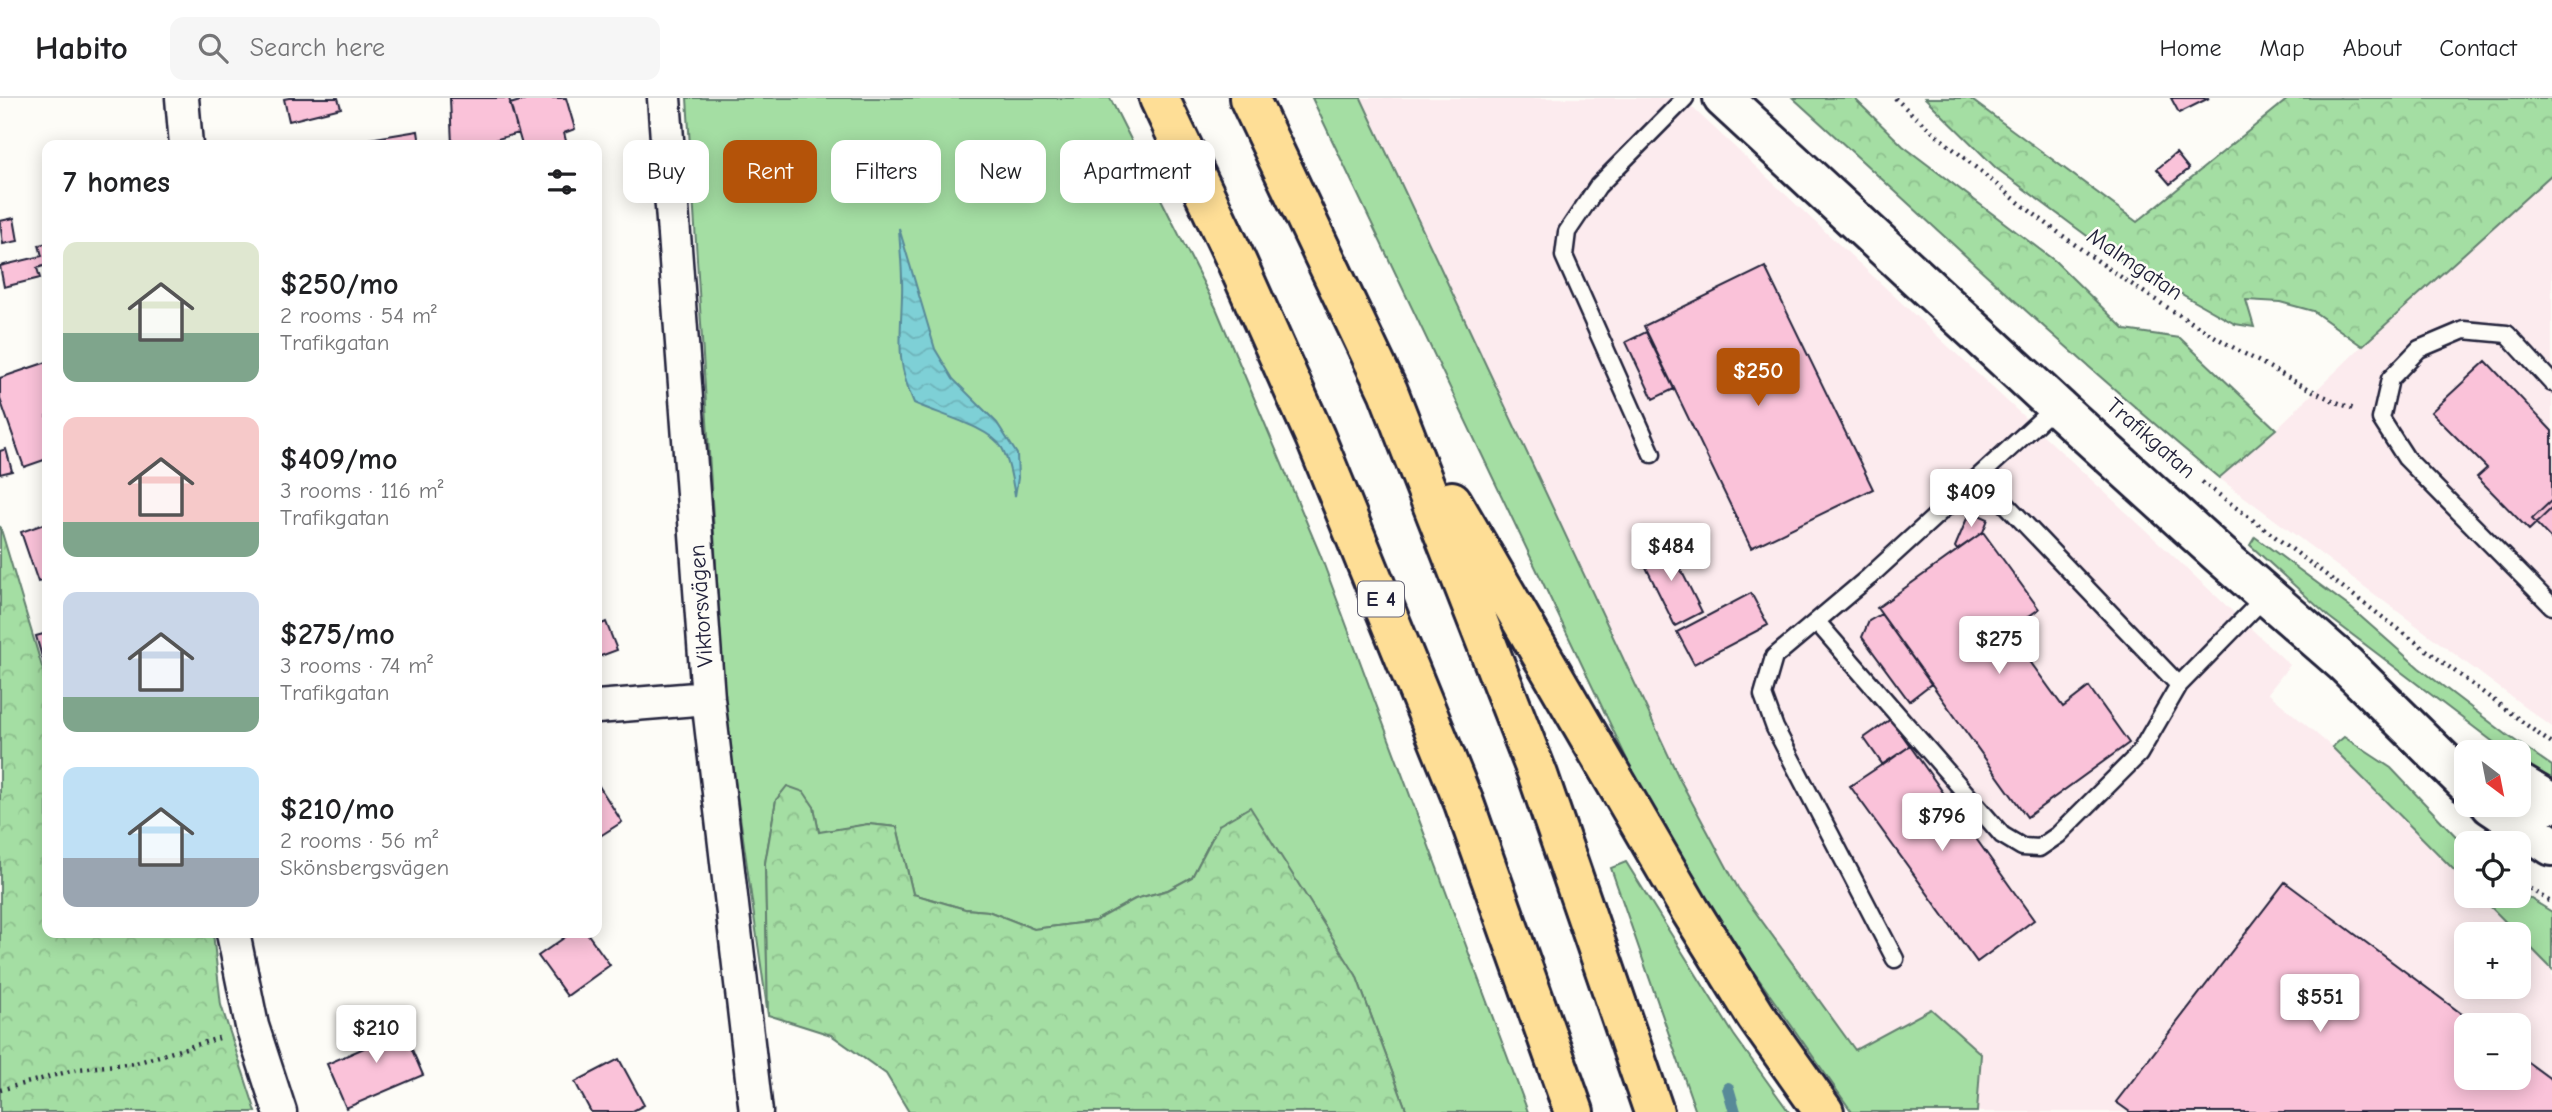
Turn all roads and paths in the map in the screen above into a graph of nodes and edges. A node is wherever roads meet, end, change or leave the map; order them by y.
1 (182, 98) edge
2 (664, 98) edge
3 (1159, 98) edge
4 (1249, 98) edge
5 (1685, 98) edge
6 (1723, 98) edge
7 (1895, 98) edge
8 (186, 140) edge
9 (2552, 383) edge
10 (1388, 391) junction
11 (2056, 406) junction
12 (2381, 419) junction
13 (1652, 454) dead end
14 (1980, 477) junction
15 (2199, 480) dead end
16 (2267, 595) junction
17 (2552, 606) edge
18 (1817, 622) junction
19 (2345, 664) junction
20 (2179, 685) junction
21 (708, 698) junction
22 (602, 706) edge
23 (2456, 740) edge
24 (2552, 744) edge
25 (2454, 771) edge
26 (2531, 791) edge
27 (2552, 803) edge
28 (2509, 817) edge
29 (2552, 846) edge
30 (2531, 890) edge
31 (2552, 904) edge
32 (234, 938) edge
33 (1895, 959) dead end
34 (252, 1026) junction
35 (0, 1090) edge
36 (280, 1112) edge
37 (757, 1112) edge
38 (1574, 1112) edge
39 (1654, 1112) edge
40 (1824, 1112) edge

1 - 8 street
2 - 21 street, Viktorsvägen
3 - 38 highway, E 4
4 - 10 highway
5 - 13 lane
6 - 11 main road, Trafikgatan
7 - 12 path, Malmgatan
9 - 12 lane
10 - 39 highway
10 - 40 highway
11 - 14 lane
11 - 16 main road, Trafikgatan
12 - 17 lane
14 - 18 lane
14 - 20 lane
15 - 24 path, Trafikgatan
16 - 19 main road, Trafikgatan
16 - 20 lane
18 - 20 lane
18 - 33 lane
19 - 23 main road, Trafikgatan
19 - 25 main road, Trafikgatan
21 - 22 street
21 - 37 street, Viktorsvägen
26 - 27 main road
28 - 29 main road
30 - 31 path
32 - 34 street
34 - 35 path
34 - 36 street

